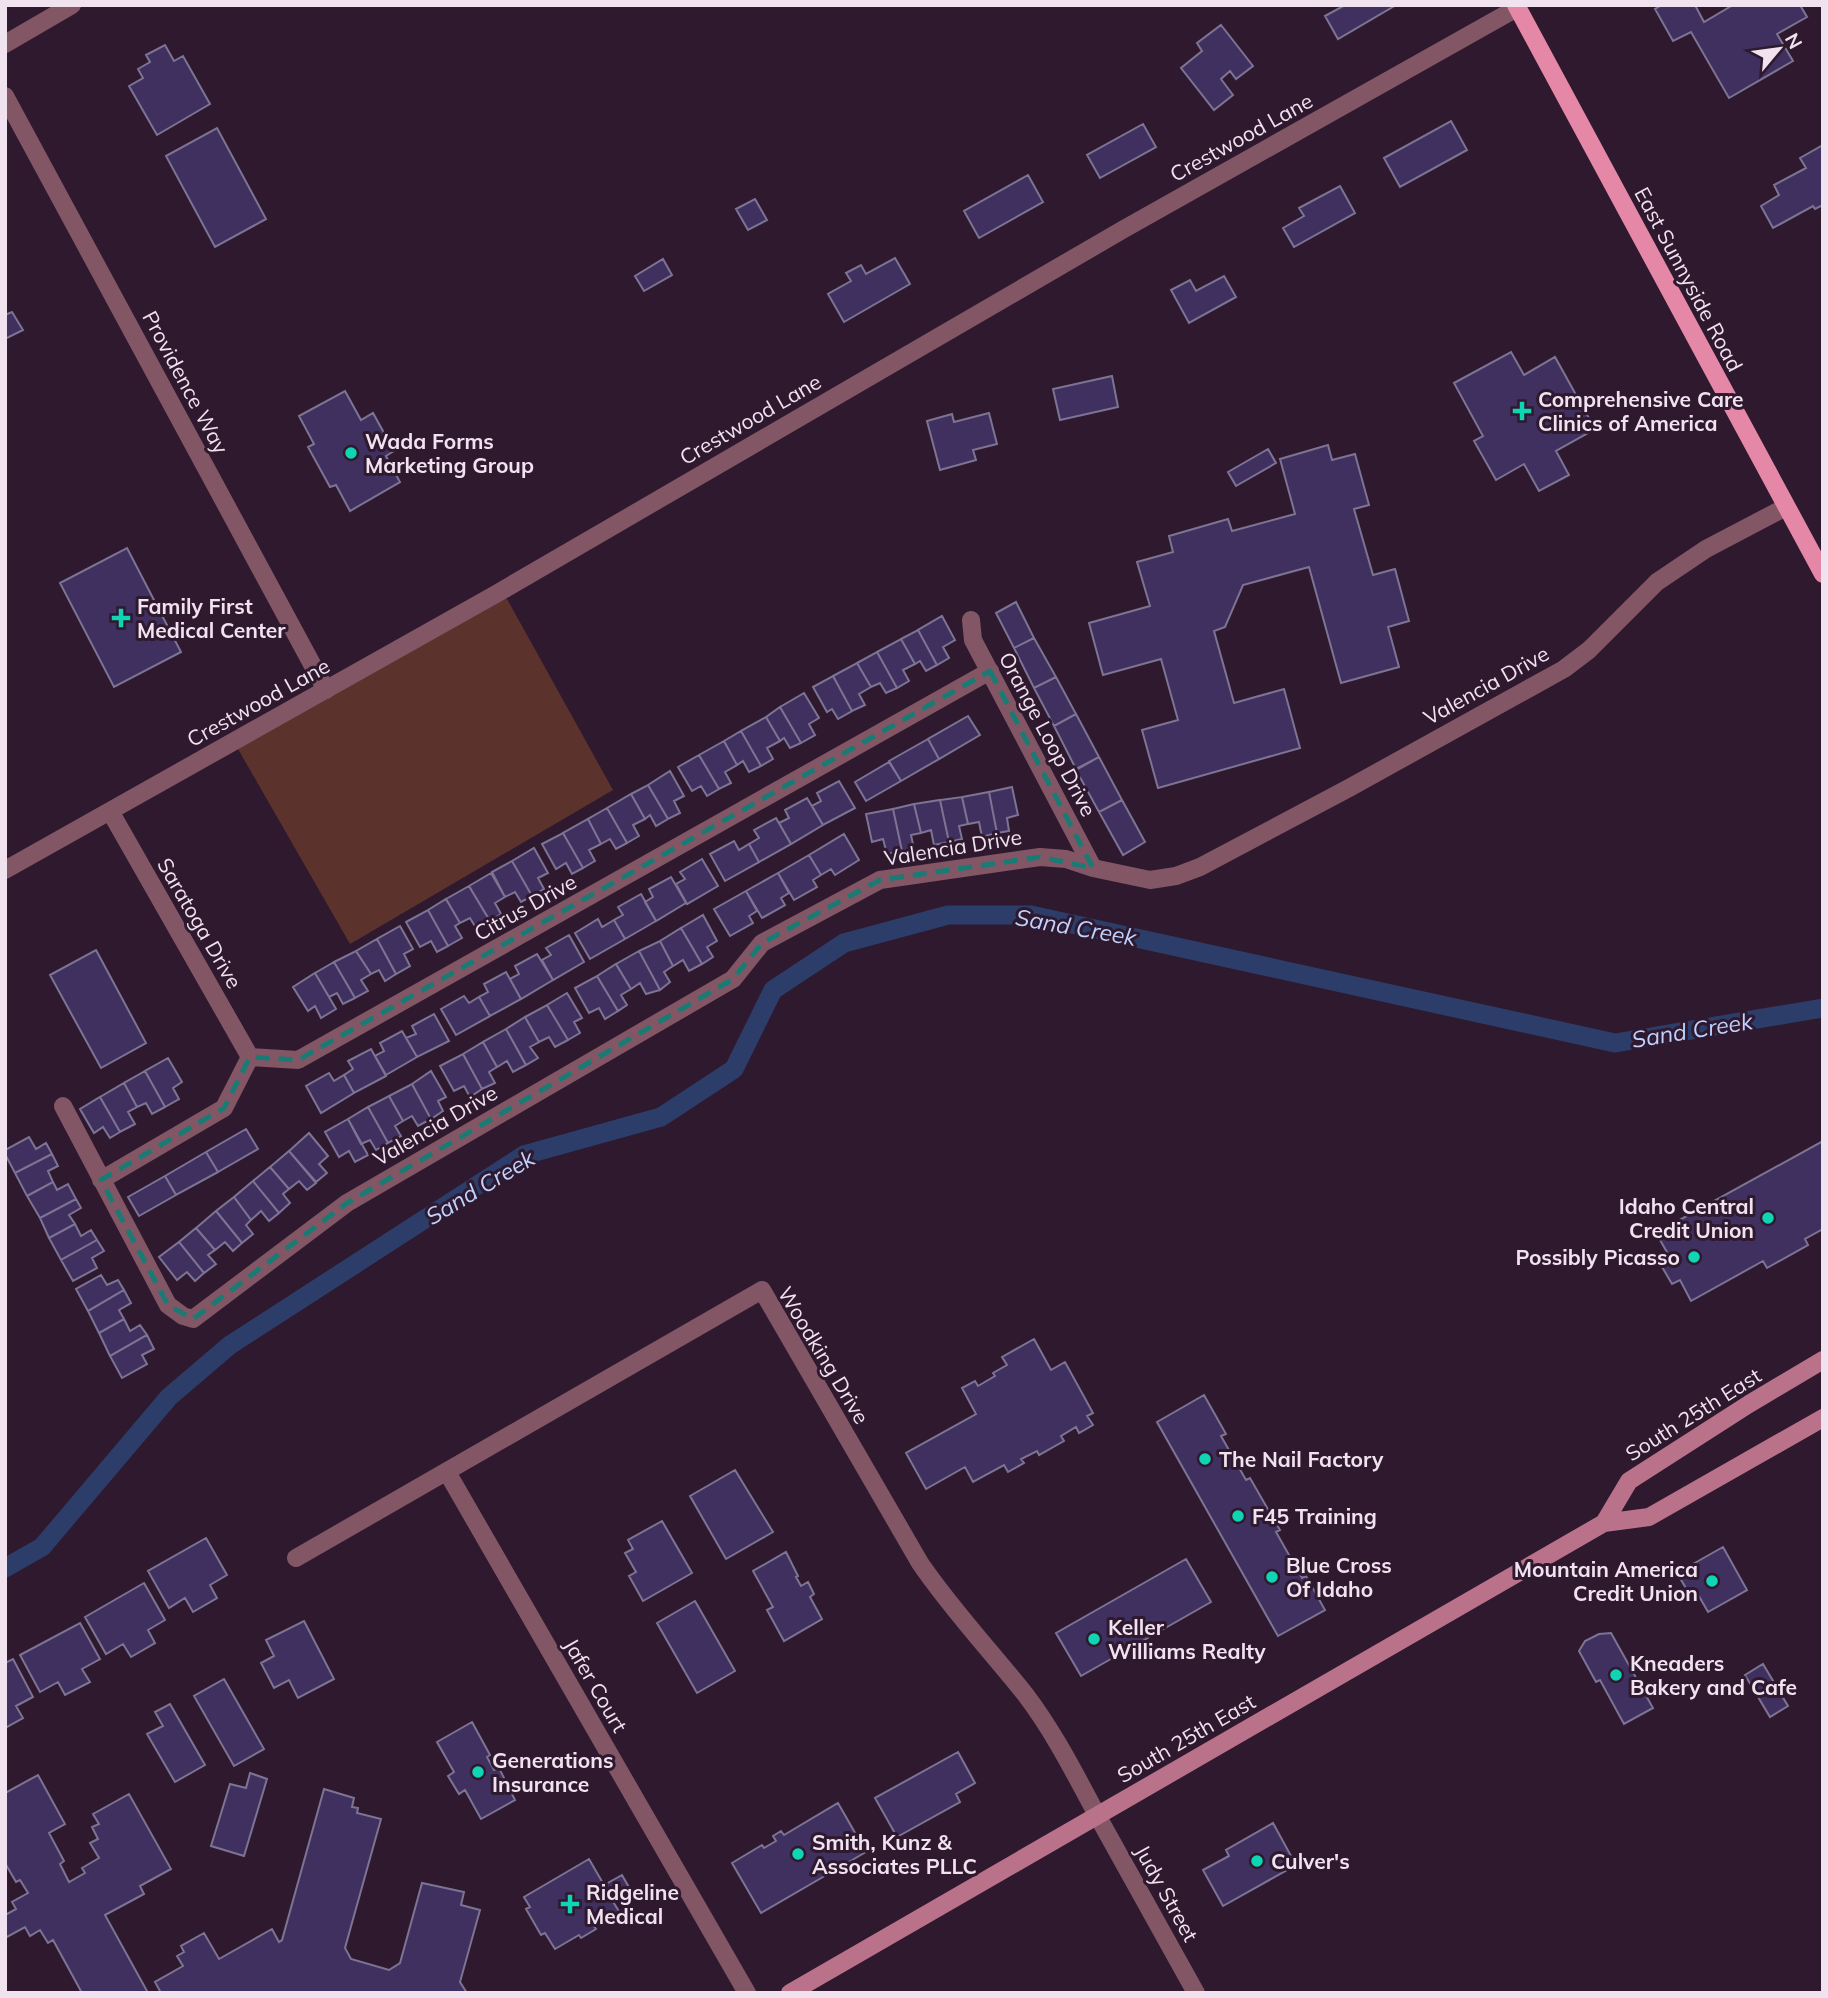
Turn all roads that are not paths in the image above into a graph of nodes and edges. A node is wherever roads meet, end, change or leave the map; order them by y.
1 (72, 5) edge
2 (1518, 6) edge
3 (5, 44) edge
4 (5, 96) edge
5 (1786, 506) junction
6 (1823, 574) edge
7 (971, 620) dead end
8 (990, 671) junction
9 (326, 690) junction
10 (110, 811) junction
11 (1093, 868) junction
12 (5, 870) edge
13 (250, 1057) junction
14 (63, 1105) dead end
15 (102, 1180) junction
16 (1823, 1360) edge
17 (1823, 1419) edge
18 (447, 1472) junction
19 (1604, 1523) junction
20 (296, 1558) dead end
21 (1097, 1815) junction
22 (747, 1993) edge
23 (790, 1993) edge
24 (1196, 1993) edge

1 - 3 street
2 - 5 main road, East Sunnyside Road
2 - 9 street, Crestwood Lane
4 - 9 street, Providence Way
5 - 6 main road, East Sunnyside Road
5 - 11 street, Valencia Drive
7 - 8 street, Orange Loop Drive
8 - 11 street, Orange Loop Drive
8 - 13 street, Citrus Drive
9 - 10 street, Crestwood Lane
10 - 12 street, Crestwood Lane
10 - 13 street, Saratoga Drive
11 - 15 street, Valencia Drive
13 - 15 street
14 - 15 street, Valencia Drive
16 - 19 main road, South 25th East
17 - 19 main road, South 25th East
18 - 20 street, Woodking Drive
18 - 21 street, Woodking Drive
18 - 22 street, Jafer Court
19 - 21 main road, South 25th East
21 - 23 main road, South 25th East
21 - 24 street, Judy Street

